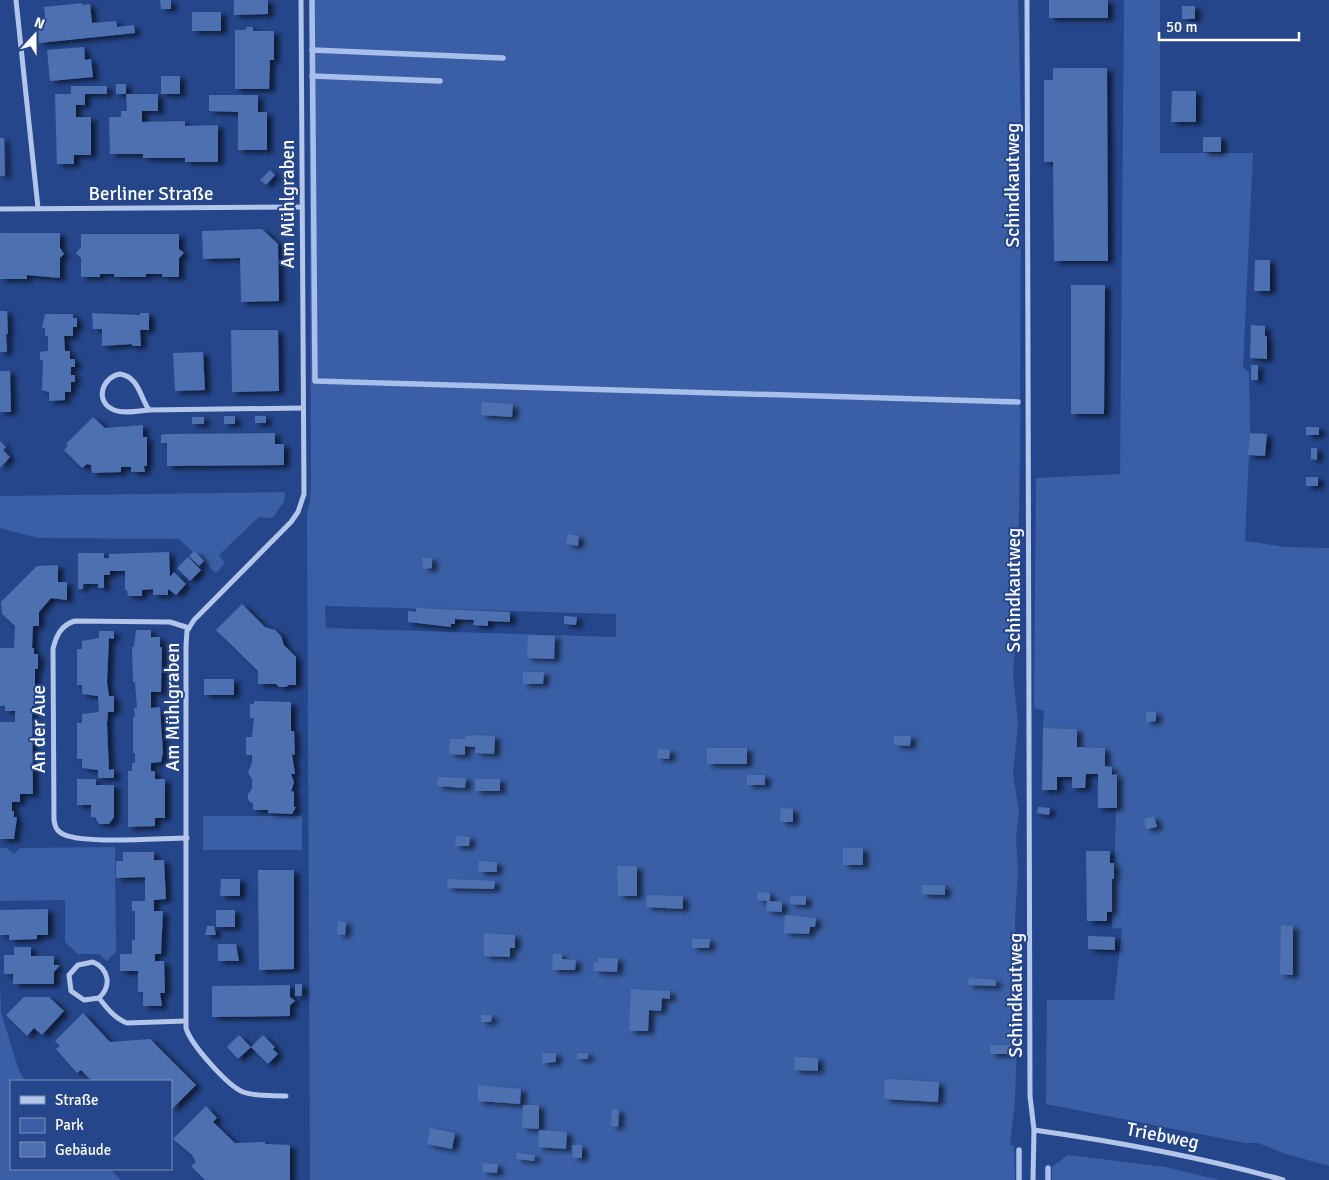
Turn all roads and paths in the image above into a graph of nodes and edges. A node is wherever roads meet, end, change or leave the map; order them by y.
1 (16, 0) edge
2 (301, 0) edge
3 (1027, 0) edge
4 (301, 207) junction
5 (38, 208) junction
6 (0, 209) edge
7 (303, 408) junction
8 (149, 410) junction
9 (189, 628) junction
10 (187, 838) junction
11 (99, 998) junction
12 (185, 1022) junction
13 (286, 1096) dead end
14 (1034, 1130) junction
15 (1034, 1180) edge
16 (1284, 1180) edge

1 - 5 street
2 - 4 street, Am Mühlgraben
3 - 14 street, Schindkautweg
4 - 5 street, Berliner Straße
4 - 7 street, Am Mühlgraben
5 - 6 street, Berliner Straße
7 - 8 street
7 - 9 street, Am Mühlgraben
8 - 8 street
9 - 10 street, Am Mühlgraben
9 - 10 street, An der Aue
10 - 12 street, Am Mühlgraben
11 - 11 street
11 - 12 street
12 - 13 street, Am Mühlgraben
14 - 15 street, Schindkautweg
14 - 16 street, Triebweg

